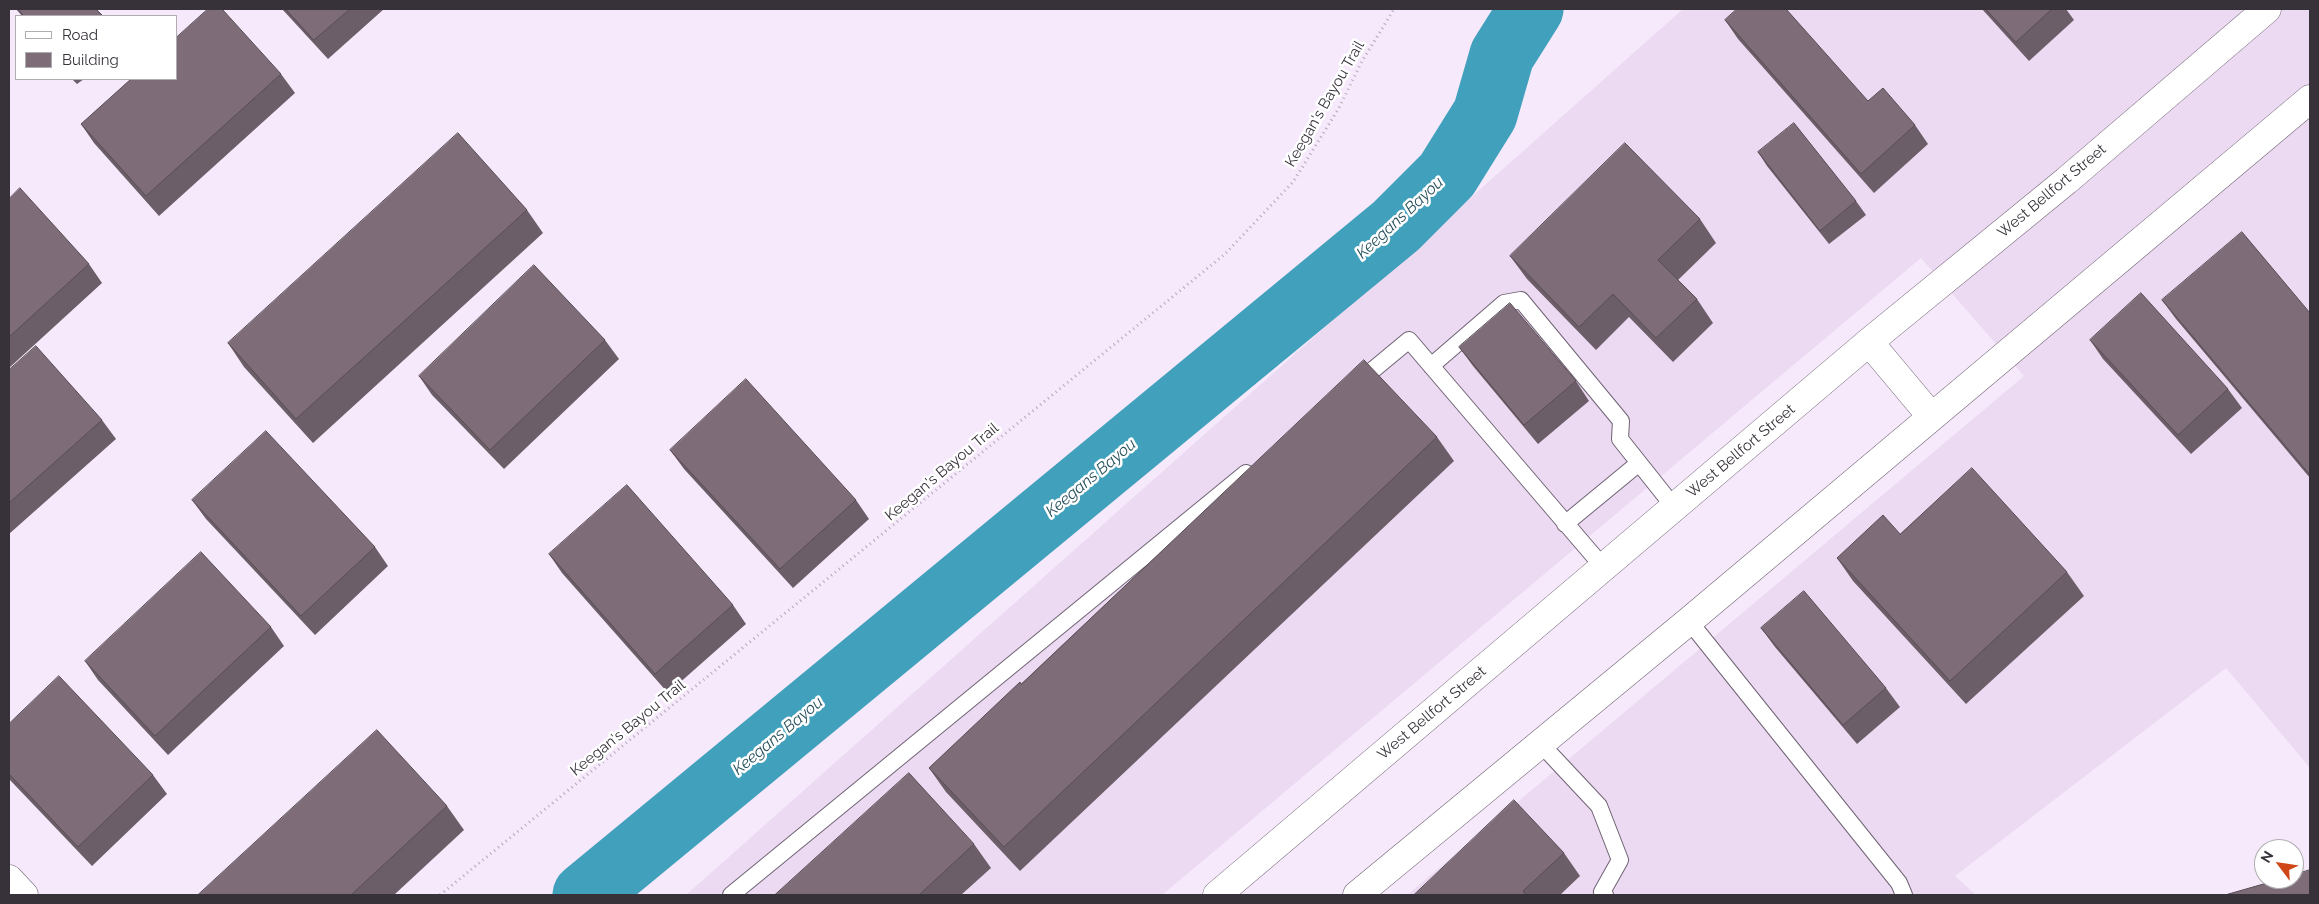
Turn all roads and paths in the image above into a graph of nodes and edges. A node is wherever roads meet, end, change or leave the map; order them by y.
1 (1394, 9) edge
2 (2267, 9) edge
3 (2310, 99) edge
4 (1869, 342) junction
5 (1431, 366) junction
6 (1347, 391) edge
7 (1931, 416) junction
8 (1262, 460) edge
9 (1639, 463) junction
10 (1674, 507) junction
11 (1565, 524) junction
12 (1604, 568) junction
13 (1689, 621) junction
14 (1540, 743) junction
15 (9, 879) edge
16 (24, 895) edge
17 (440, 895) edge
18 (730, 895) edge
19 (1217, 895) edge
20 (1357, 895) edge
21 (1605, 895) edge
22 (1904, 895) edge

1 - 17 path, Keegan's Bayou Trail
2 - 4 main road, West Bellfort Street
3 - 7 main road
4 - 7 main road
4 - 10 main road, West Bellfort Street
5 - 6 lane
5 - 9 lane
5 - 11 lane
7 - 13 main road
8 - 18 lane
9 - 10 lane
9 - 11 lane
10 - 12 main road, West Bellfort Street
11 - 12 lane
12 - 19 main road, West Bellfort Street
13 - 14 main road
13 - 22 lane
14 - 20 main road
14 - 21 lane
15 - 16 main road

